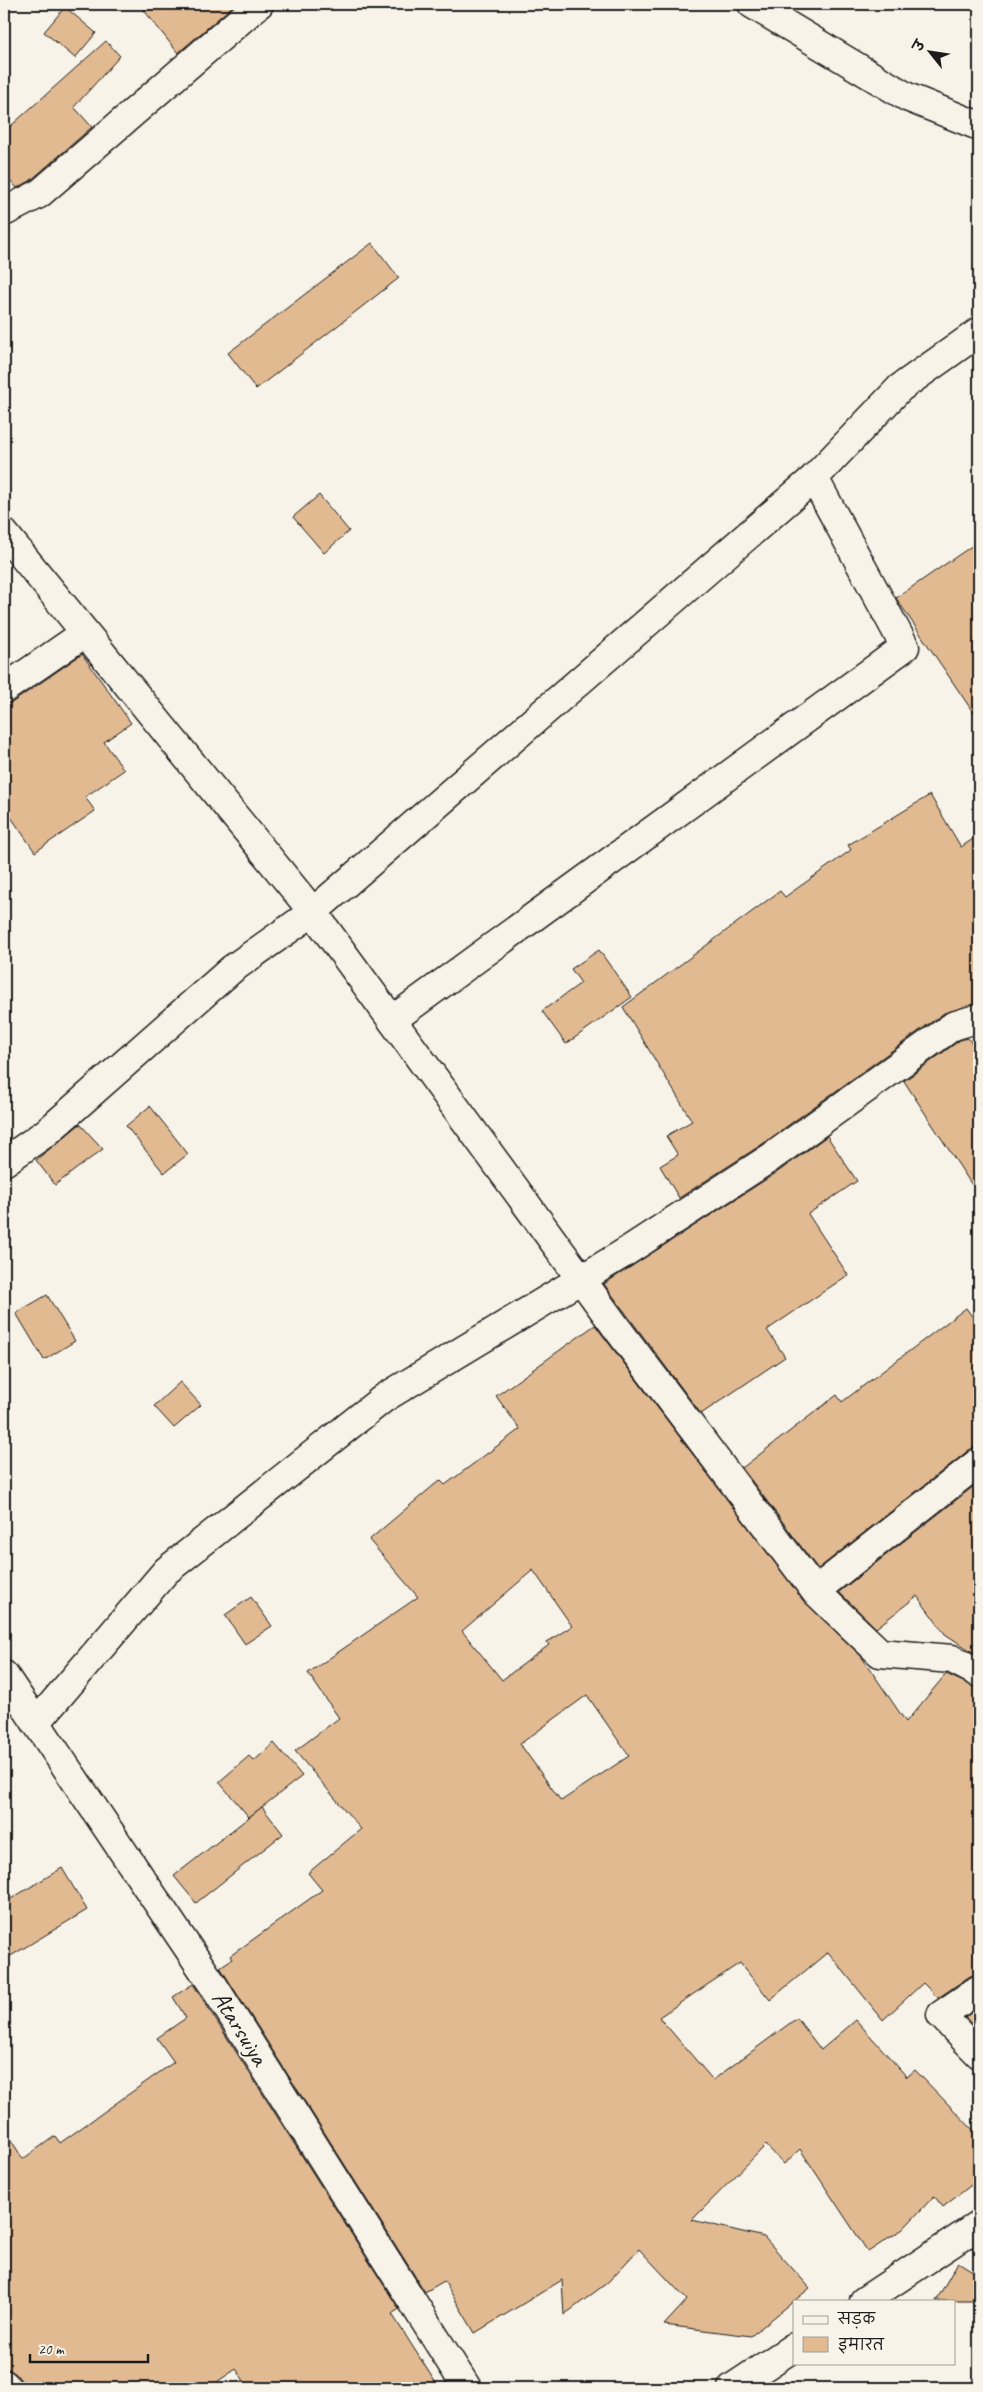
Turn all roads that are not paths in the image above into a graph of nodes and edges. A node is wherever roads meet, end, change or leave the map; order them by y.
1 (259, 4) edge
2 (752, 4) edge
3 (979, 126) edge
4 (4, 212) edge
5 (979, 332) edge
6 (814, 478) junction
7 (4, 532) edge
8 (85, 633) junction
9 (4, 689) edge
10 (313, 912) junction
11 (979, 1018) edge
12 (392, 1020) junction
13 (4, 1162) edge
14 (581, 1279) junction
15 (979, 1462) edge
16 (815, 1591) junction
17 (979, 1674) edge
18 (4, 1675) edge
19 (36, 1723) junction
20 (979, 1989) edge
21 (979, 2054) edge
22 (979, 2225) edge
23 (866, 2300) edge
24 (793, 2348) edge
25 (4, 2384) edge
26 (7, 2388) edge
27 (467, 2388) edge
28 (732, 2388) edge

1 - 4 street
2 - 3 street
5 - 6 street
6 - 10 street
6 - 12 street
7 - 8 street
8 - 9 street
8 - 10 street
10 - 12 street
10 - 13 street
11 - 14 street
12 - 14 street
14 - 16 street
14 - 19 street
15 - 16 street
16 - 17 street
18 - 19 street, Atarsuiya
19 - 27 street, Atarsuiya
20 - 21 street
22 - 23 street
24 - 28 street
25 - 26 street

